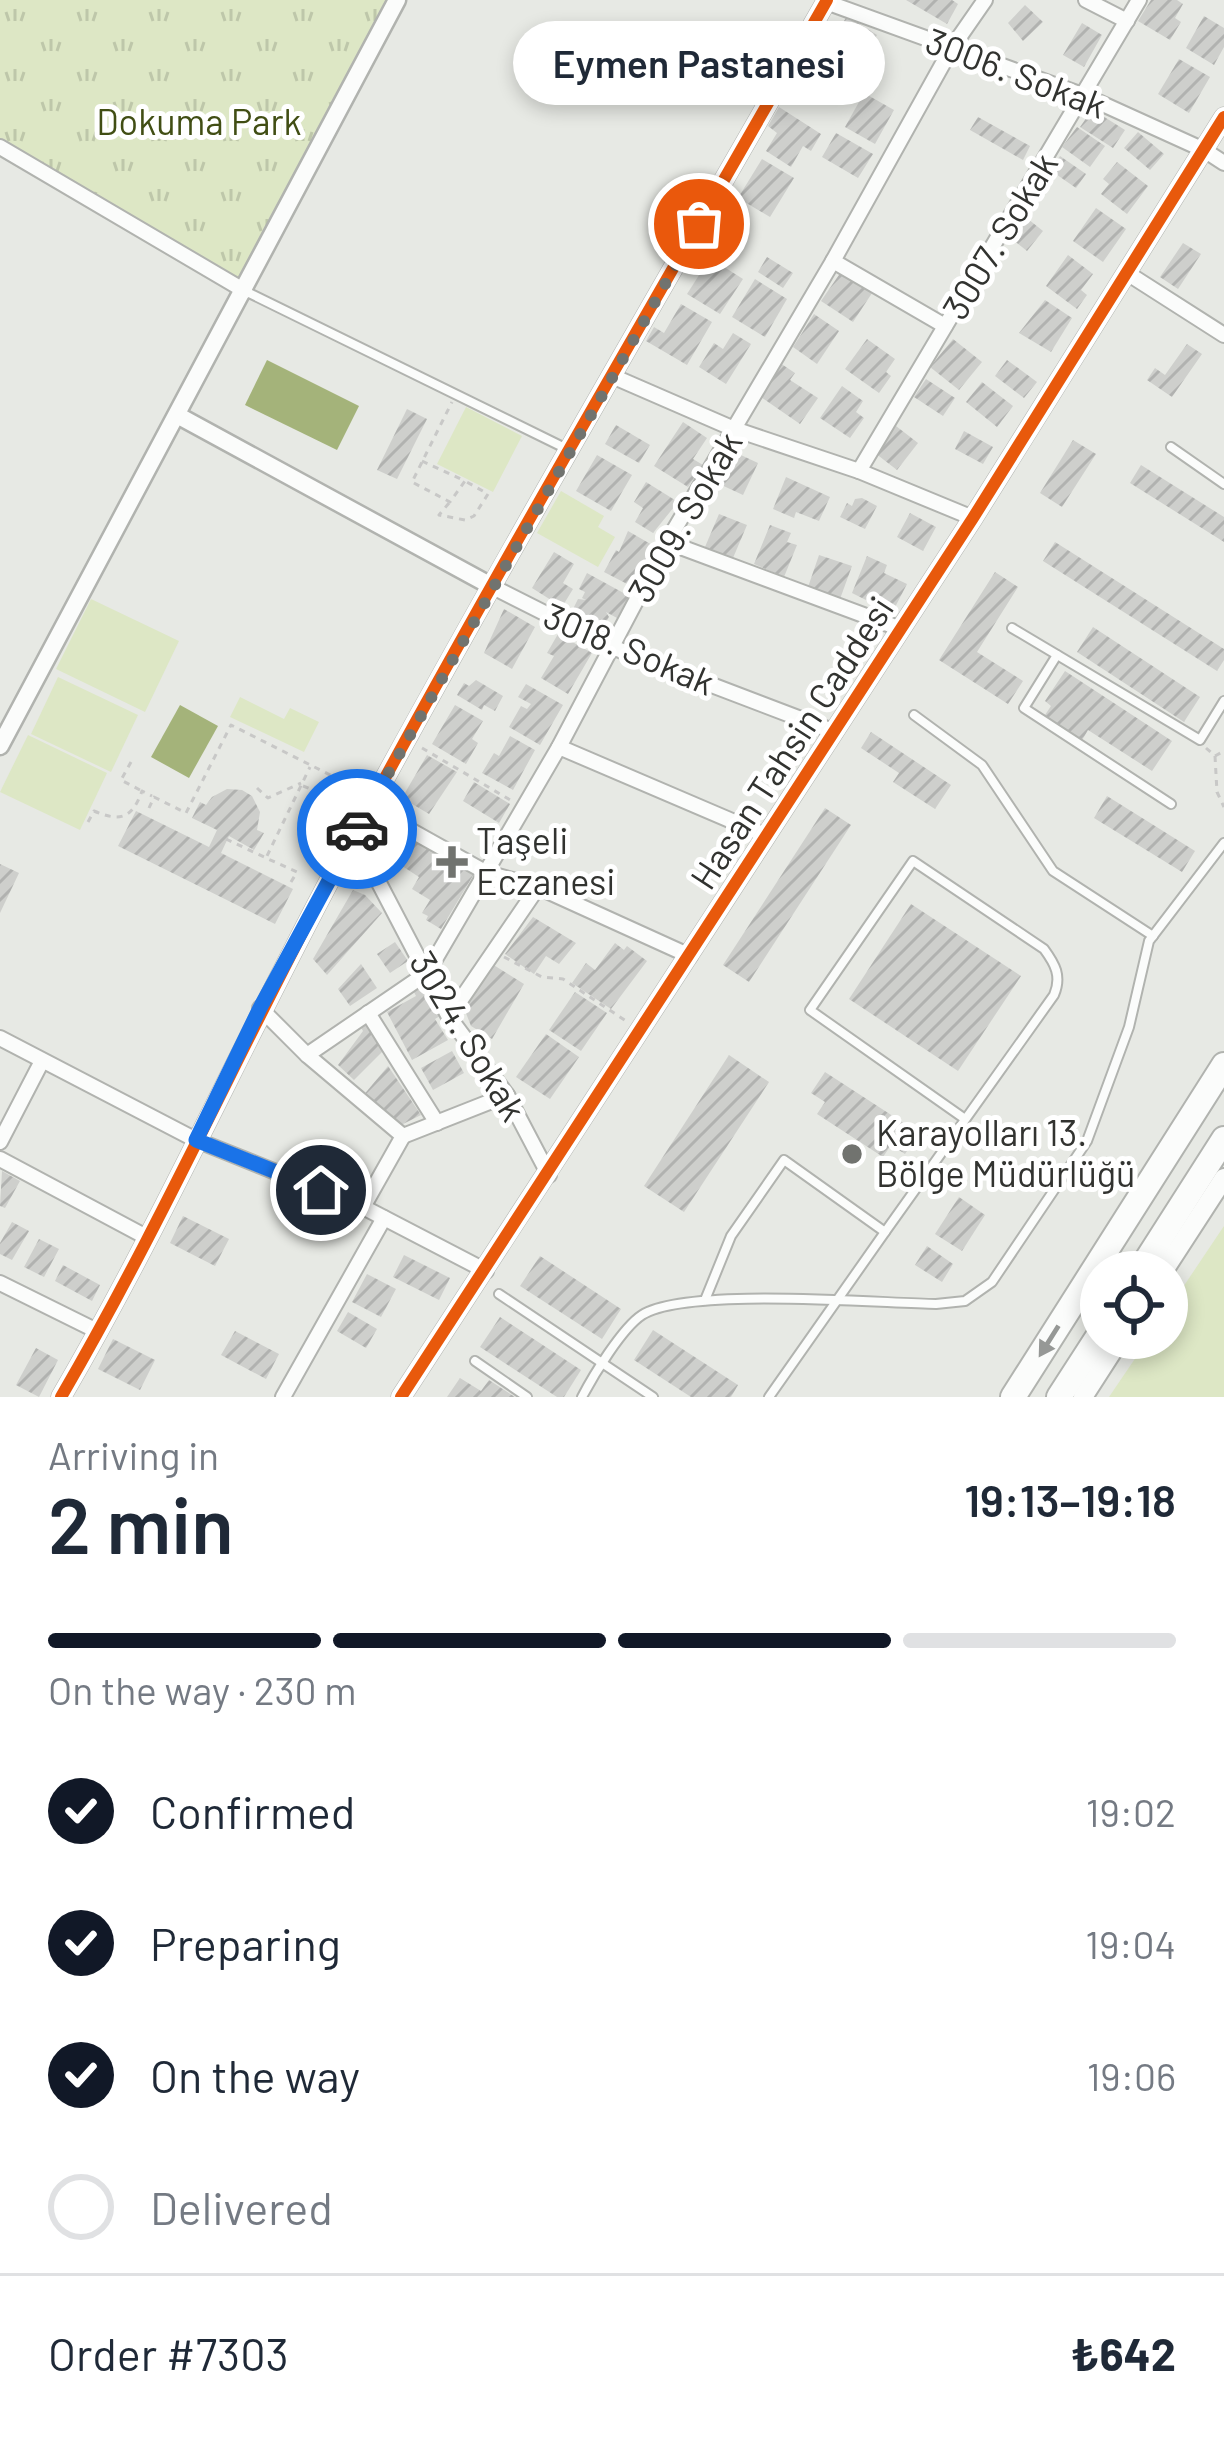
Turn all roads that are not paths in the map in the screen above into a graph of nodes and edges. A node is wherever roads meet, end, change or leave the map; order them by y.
1 (397, 0) edge
2 (805, 0) edge
3 (985, 0) edge
4 (1086, 0) edge
5 (1138, 0) edge
6 (826, 3) edge
7 (1127, 21) junction
8 (951, 49) junction
9 (1085, 96) junction
10 (1224, 117) edge
11 (0, 147) edge
12 (1204, 150) junction
13 (1224, 163) edge
14 (833, 262) junction
15 (1127, 273) junction
16 (245, 291) junction
17 (945, 326) junction
18 (1224, 334) edge
19 (612, 376) junction
20 (177, 415) junction
21 (734, 429) junction
22 (1171, 447) dead end
23 (570, 450) junction
24 (859, 471) junction
25 (1224, 484) edge
26 (973, 518) junction
27 (667, 542) junction
28 (493, 587) junction
29 (1012, 628) dead end
30 (902, 629) junction
31 (612, 647) junction
32 (1057, 655) junction
33 (1224, 701) edge
34 (914, 715) dead end
35 (835, 732) junction
36 (0, 746) edge
37 (559, 747) junction
38 (372, 802) junction
39 (1172, 804) dead end
40 (354, 835) junction
41 (767, 836) junction
42 (1224, 843) edge
43 (487, 873) junction
44 (538, 887) junction
45 (1153, 936) junction
46 (690, 956) junction
47 (428, 973) junction
48 (260, 1008) junction
49 (368, 1013) junction
50 (449, 1017) junction
51 (0, 1038) edge
52 (307, 1055) junction
53 (42, 1061) junction
54 (1224, 1065) edge
55 (507, 1095) junction
56 (965, 1119) junction
57 (437, 1123) junction
58 (403, 1136) junction
59 (1224, 1139) edge
60 (196, 1140) junction
61 (0, 1142) edge
62 (0, 1159) edge
63 (549, 1174) junction
64 (1224, 1178) edge
65 (363, 1207) junction
66 (384, 1218) junction
67 (885, 1232) junction
68 (148, 1238) junction
69 (1152, 1251) edge
70 (1177, 1251) edge
71 (486, 1271) junction
72 (0, 1283) edge
73 (499, 1294) dead end
74 (705, 1300) junction
75 (836, 1303) junction
76 (99, 1332) junction
77 (1084, 1359) edge
78 (1107, 1359) edge
79 (475, 1361) dead end
80 (603, 1364) junction
81 (61, 1397) edge
82 (283, 1397) edge
83 (401, 1397) edge
84 (527, 1397) edge
85 (582, 1397) edge
86 (653, 1397) edge
87 (769, 1397) edge
88 (1013, 1397) edge
89 (1059, 1397) edge
90 (1083, 1397) edge

1 - 16 street
2 - 6 street, 3006. Sokak
3 - 8 street, 3009. Sokak
4 - 7 street
5 - 7 street, 3007. Sokak
6 - 8 street, 3006. Sokak
6 - 19 street
7 - 9 street, 3007. Sokak
8 - 9 street, 3006. Sokak
8 - 14 street, 3009. Sokak
9 - 12 street, 3006. Sokak
9 - 17 street, 3007. Sokak
10 - 12 street, Hasan Tahsin Caddesi
11 - 16 street
12 - 13 street, 3006. Sokak
12 - 15 street, Hasan Tahsin Caddesi
14 - 17 street
14 - 21 street, 3009. Sokak
15 - 18 street
15 - 26 street, Hasan Tahsin Caddesi
16 - 20 street
16 - 23 lane
17 - 24 street, 3007. Sokak
19 - 21 street
19 - 23 street
20 - 28 street, 3018. Sokak
20 - 36 street
21 - 24 street
21 - 27 street, 3009. Sokak
22 - 25 lane
23 - 28 street
24 - 26 street
26 - 30 street, Hasan Tahsin Caddesi
27 - 30 street
27 - 31 street, 3009. Sokak
28 - 31 street, 3018. Sokak
28 - 38 street
29 - 32 lane
30 - 35 street, Hasan Tahsin Caddesi
31 - 35 street, 3018. Sokak
31 - 37 street, 3009. Sokak
32 - 33 lane
32 - 39 lane
34 - 45 lane
35 - 41 street, Hasan Tahsin Caddesi
37 - 41 street
37 - 43 street, 3009. Sokak
38 - 40 street
38 - 43 street
40 - 47 street, 3024. Sokak
40 - 48 street
41 - 46 street, Hasan Tahsin Caddesi
42 - 45 lane
43 - 44 street
43 - 47 street, 3009. Sokak
44 - 46 street
44 - 50 street
45 - 75 lane
46 - 63 street, Hasan Tahsin Caddesi
47 - 49 street, 3009. Sokak
47 - 50 street, 3024. Sokak
48 - 52 street
48 - 60 street
49 - 52 street, 3009. Sokak
49 - 57 street
50 - 55 street, 3024. Sokak
51 - 53 street
52 - 58 street
53 - 60 street
53 - 61 street
54 -> 88 highway
55 - 57 street
55 - 63 street, 3024. Sokak
56 - 56 lane
56 - 67 lane
57 - 58 street
58 - 65 street
59 - 69 highway
60 - 65 street
60 - 68 street
62 - 68 street
63 - 71 street, Hasan Tahsin Caddesi
64 - 70 main road
65 - 66 street
66 - 71 street
66 - 82 street
67 - 74 lane
67 - 75 lane
68 - 76 street
71 - 83 street, Hasan Tahsin Caddesi
72 - 76 street
73 - 80 lane
74 - 75 lane
74 - 80 lane
75 - 87 lane
76 - 81 street
77 - 89 highway
78 - 90 main road
79 - 84 lane
80 - 85 lane
80 - 86 lane

